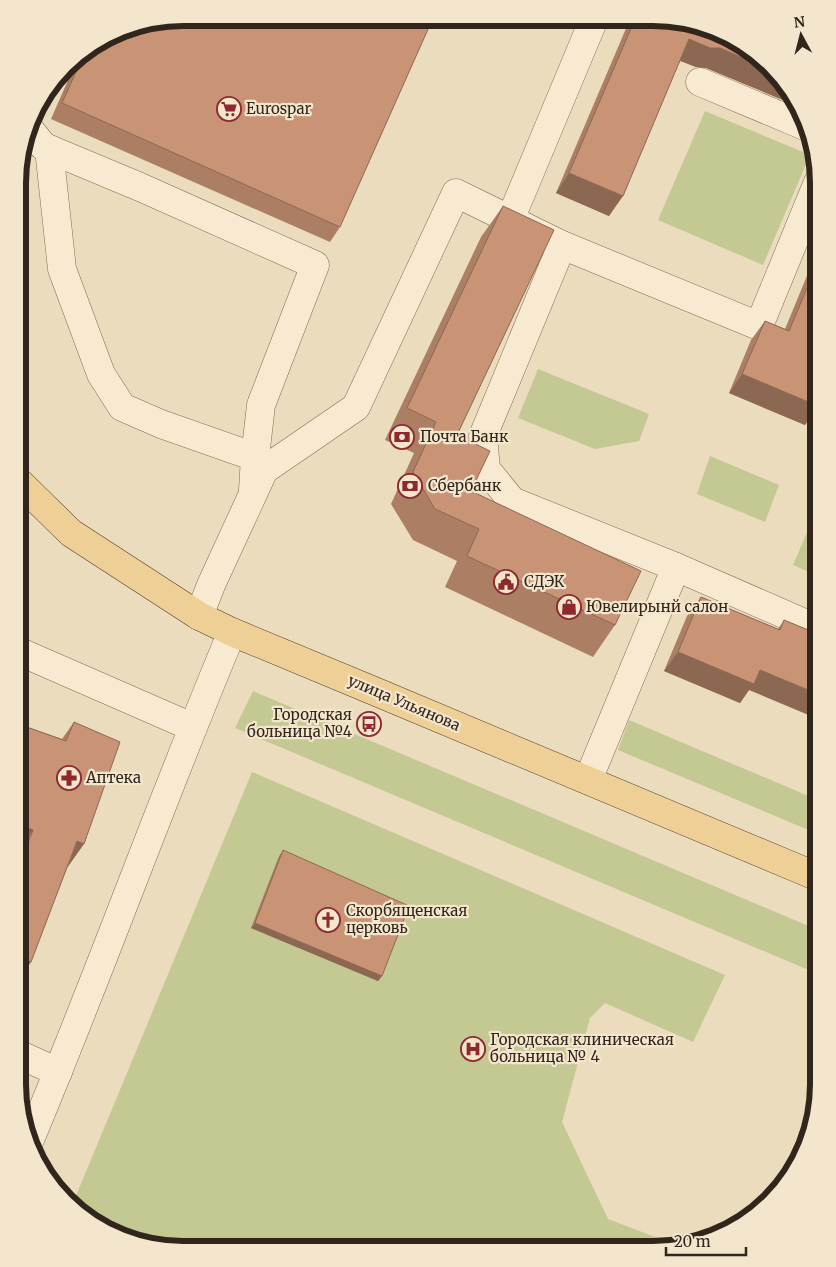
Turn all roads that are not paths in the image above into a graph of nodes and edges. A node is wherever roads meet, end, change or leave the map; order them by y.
1 (591, 26) edge
2 (700, 82) dead end
3 (798, 124) edge
4 (34, 135) edge
5 (49, 149) junction
6 (810, 202) edge
7 (510, 220) junction
8 (562, 244) junction
9 (254, 457) junction
10 (26, 489) edge
11 (253, 494) junction
12 (676, 567) junction
13 (199, 616) junction
14 (810, 625) edge
15 (232, 632) junction
16 (26, 654) edge
17 (192, 727) junction
18 (588, 780) junction
19 (809, 873) edge
20 (26, 1058) edge
21 (58, 1072) junction
22 (34, 1131) edge

1 - 7 street
2 - 3 street
4 - 5 street
5 - 9 street
5 - 9 street
6 - 8 street
7 - 8 street
7 - 11 street
8 - 12 street
9 - 11 street
10 - 13 main road, улица Ульянова
11 - 13 street
12 - 14 street
12 - 18 street
13 - 15 main road, улица Ульянова
15 - 17 street
15 - 18 main road, улица Ульянова
16 - 17 street
17 - 21 street
18 - 19 main road, улица Ульянова
20 - 21 street
21 - 22 street

